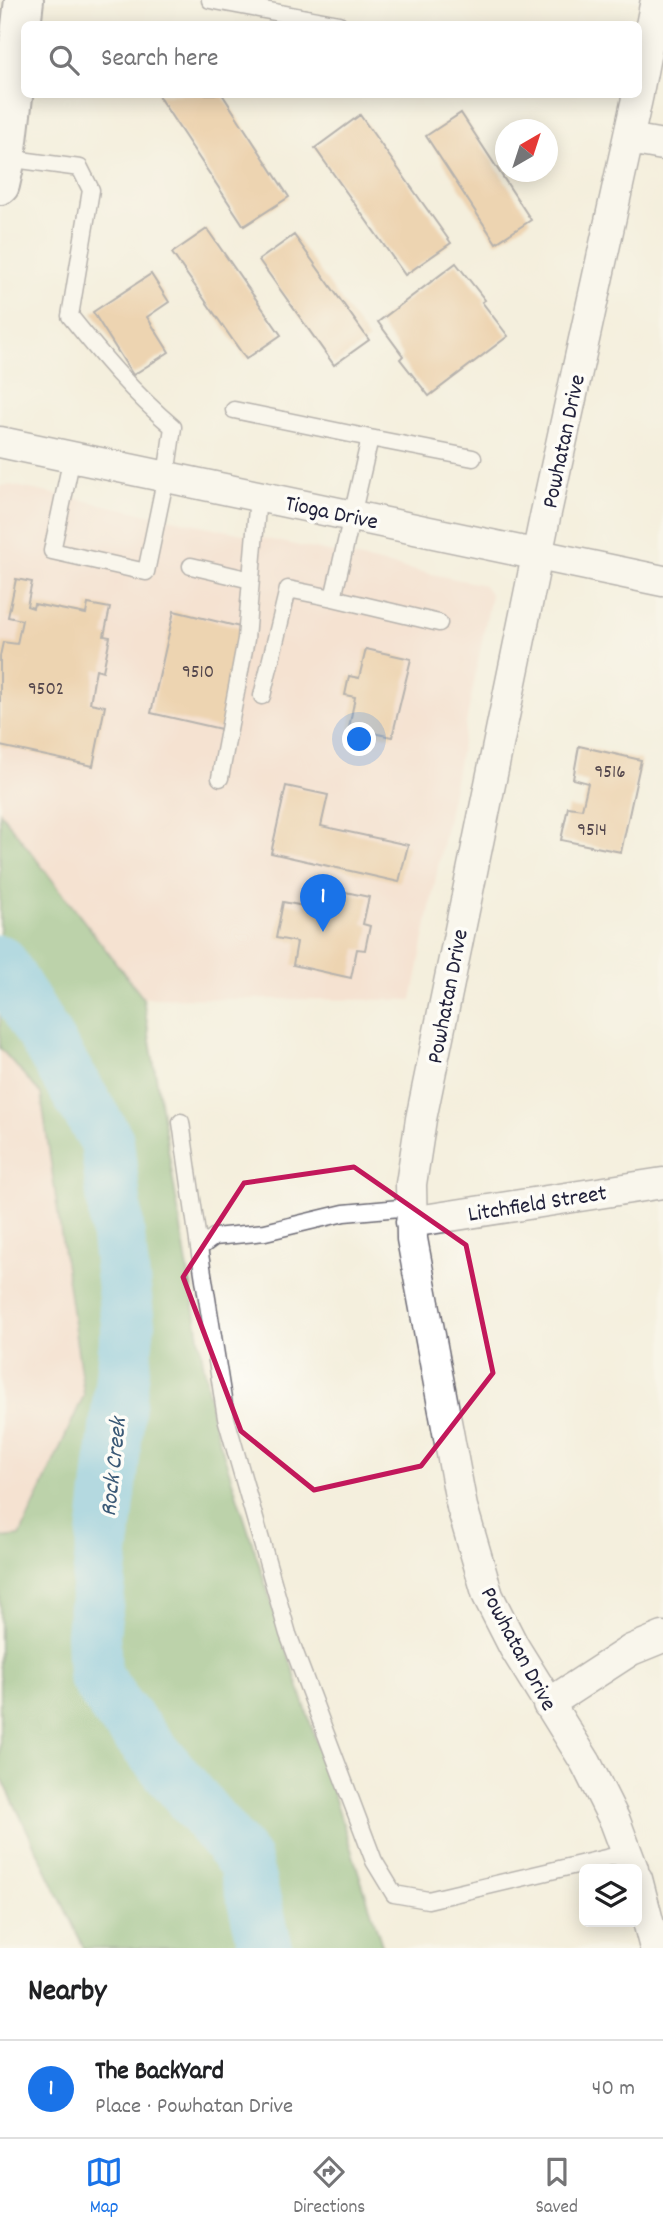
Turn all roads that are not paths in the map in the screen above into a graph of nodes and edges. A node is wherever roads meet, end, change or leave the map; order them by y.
1 (24, 0) edge
2 (210, 0) edge
3 (656, 0) edge
4 (21, 21) edge
5 (323, 21) edge
6 (21, 25) edge
7 (642, 69) edge
8 (636, 98) edge
9 (629, 139) junction
10 (663, 145) edge
11 (3, 172) edge
12 (234, 410) dead end
13 (370, 438) junction
14 (0, 442) edge
15 (72, 457) junction
16 (473, 458) dead end
17 (166, 477) junction
18 (258, 496) junction
19 (354, 516) junction
20 (538, 555) junction
21 (191, 566) dead end
22 (251, 580) junction
23 (663, 581) edge
24 (333, 598) junction
25 (439, 623) dead end
26 (262, 696) dead end
27 (220, 778) dead end
28 (181, 1122) dead end
29 (663, 1183) edge
30 (411, 1214) junction
31 (199, 1248) junction
32 (663, 1637) edge
33 (548, 1704) junction
34 (631, 1864) edge
35 (579, 1876) edge
36 (642, 1902) edge
37 (655, 1948) edge

1 - 4 main road
2 - 5 lane
3 - 7 street, Powhatan Drive
6 - 11 main road
8 - 9 street, Powhatan Drive
9 - 10 street
9 - 20 street, Powhatan Drive
11 - 17 lane
12 - 13 lane
13 - 16 lane
13 - 19 lane
14 - 15 street, Tioga Drive
15 - 17 street, Tioga Drive
15 - 17 lane
17 - 18 street, Tioga Drive
18 - 19 street, Tioga Drive
18 - 22 lane
19 - 20 street, Tioga Drive
19 - 24 lane
20 - 23 street, Tioga Drive
20 - 30 street, Powhatan Drive
21 - 22 lane
22 - 27 lane
24 - 25 lane
24 - 26 lane
28 - 31 lane
29 - 30 street, Litchfield Street
30 - 31 lane
30 - 33 street, Powhatan Drive
31 - 35 lane
32 - 33 street
33 - 34 street, Powhatan Drive
36 - 37 street, Powhatan Drive

